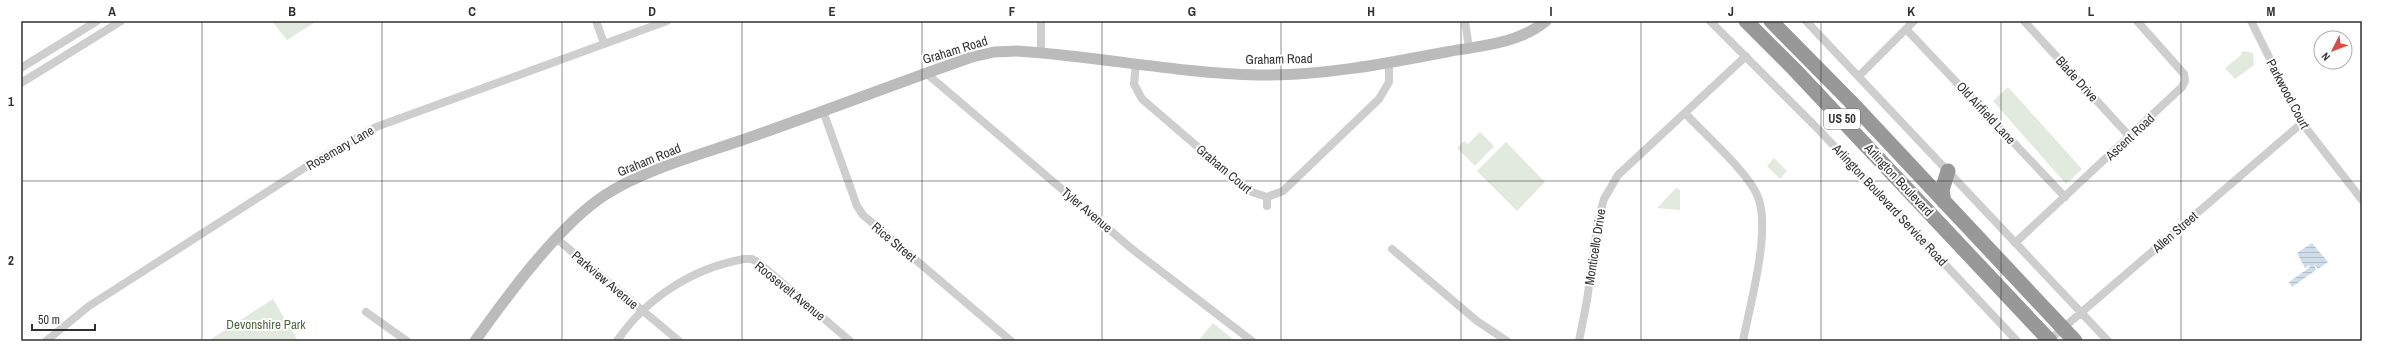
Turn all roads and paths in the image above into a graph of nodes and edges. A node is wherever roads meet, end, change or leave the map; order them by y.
1 (97, 21) edge
2 (121, 21) edge
3 (596, 21) edge
4 (667, 21) edge
5 (1042, 21) edge
6 (1465, 21) edge
7 (1546, 21) edge
8 (1710, 21) edge
9 (1746, 21) edge
10 (1771, 21) edge
11 (1806, 21) edge
12 (1914, 21) edge
13 (2024, 21) edge
14 (2137, 21) edge
15 (2251, 21) edge
16 (1906, 29) junction
17 (604, 43) junction
18 (1469, 48) junction
19 (1041, 53) junction
20 (1746, 56) junction
21 (1389, 62) junction
22 (1136, 63) junction
23 (21, 68) edge
24 (926, 73) junction
25 (1859, 76) junction
26 (25, 81) edge
27 (823, 111) junction
28 (1685, 113) junction
29 (2302, 123) junction
30 (2130, 137) junction
31 (1948, 171) junction
32 (1919, 174) junction
33 (1267, 197) junction
34 (2064, 197) junction
35 (2362, 200) edge
36 (1944, 202) junction
37 (1267, 206) dead end
38 (557, 239) junction
39 (2015, 243) junction
40 (1392, 249) dead end
41 (366, 312) dead end
42 (643, 312) junction
43 (2082, 312) junction
44 (2063, 328) junction
45 (46, 341) edge
46 (407, 341) edge
47 (475, 341) edge
48 (617, 341) edge
49 (679, 341) edge
50 (850, 341) edge
51 (1011, 341) edge
52 (1252, 341) edge
53 (1507, 341) edge
54 (1579, 341) edge
55 (1743, 341) edge
56 (2017, 341) edge
57 (2049, 341) edge
58 (2075, 341) edge
59 (2108, 341) edge

1 - 23 street
2 - 26 street
3 - 17 street
4 - 17 street, Rosemary Lane
5 - 19 street
6 - 18 street
7 - 18 street, Graham Road
8 - 20 street, Arlington Boulevard Service Road
9 - 57 highway, Arlington Boulevard / US 50
10 - 32 highway, Arlington Boulevard / US 50
11 - 25 street
12 - 16 street
13 - 30 street, Blade Drive
14 - 30 street, Ascent Road
15 - 29 street, Parkwood Court
16 - 25 street
16 - 34 street, Old Airfield Lane
17 - 45 street, Rosemary Lane
18 - 21 street, Graham Road
19 - 22 street, Graham Road
19 - 24 street, Graham Road
20 - 28 street, Monticello Drive
20 - 56 street, Arlington Boulevard Service Road
21 - 22 street, Graham Road
21 - 33 street, Graham Court
22 - 33 street, Graham Court
23 - 26 street
24 - 27 street, Graham Road
24 - 52 street, Tyler Avenue
25 - 31 street
27 - 38 street, Graham Road
27 - 51 street, Rice Street
28 - 54 street, Monticello Drive
28 - 55 street
29 - 35 street, Parkwood Court
29 - 43 street, Allen Street
30 - 34 street, Ascent Road
31 - 32 highway
31 - 36 highway
31 - 39 street
32 - 36 highway, Arlington Boulevard / US 50
33 - 37 street
34 - 39 street, Ascent Road
36 - 44 highway, Arlington Boulevard / US 50
38 - 42 street, Parkview Avenue
38 - 47 street, Graham Road
39 - 43 street
40 - 53 street
41 - 46 street
42 - 48 street, Parkview Avenue
42 - 49 street
42 - 50 street, Roosevelt Avenue
43 - 44 street, Allen Street
43 - 59 street
44 - 57 street, Allen Street
44 - 58 highway, Arlington Boulevard / US 50

